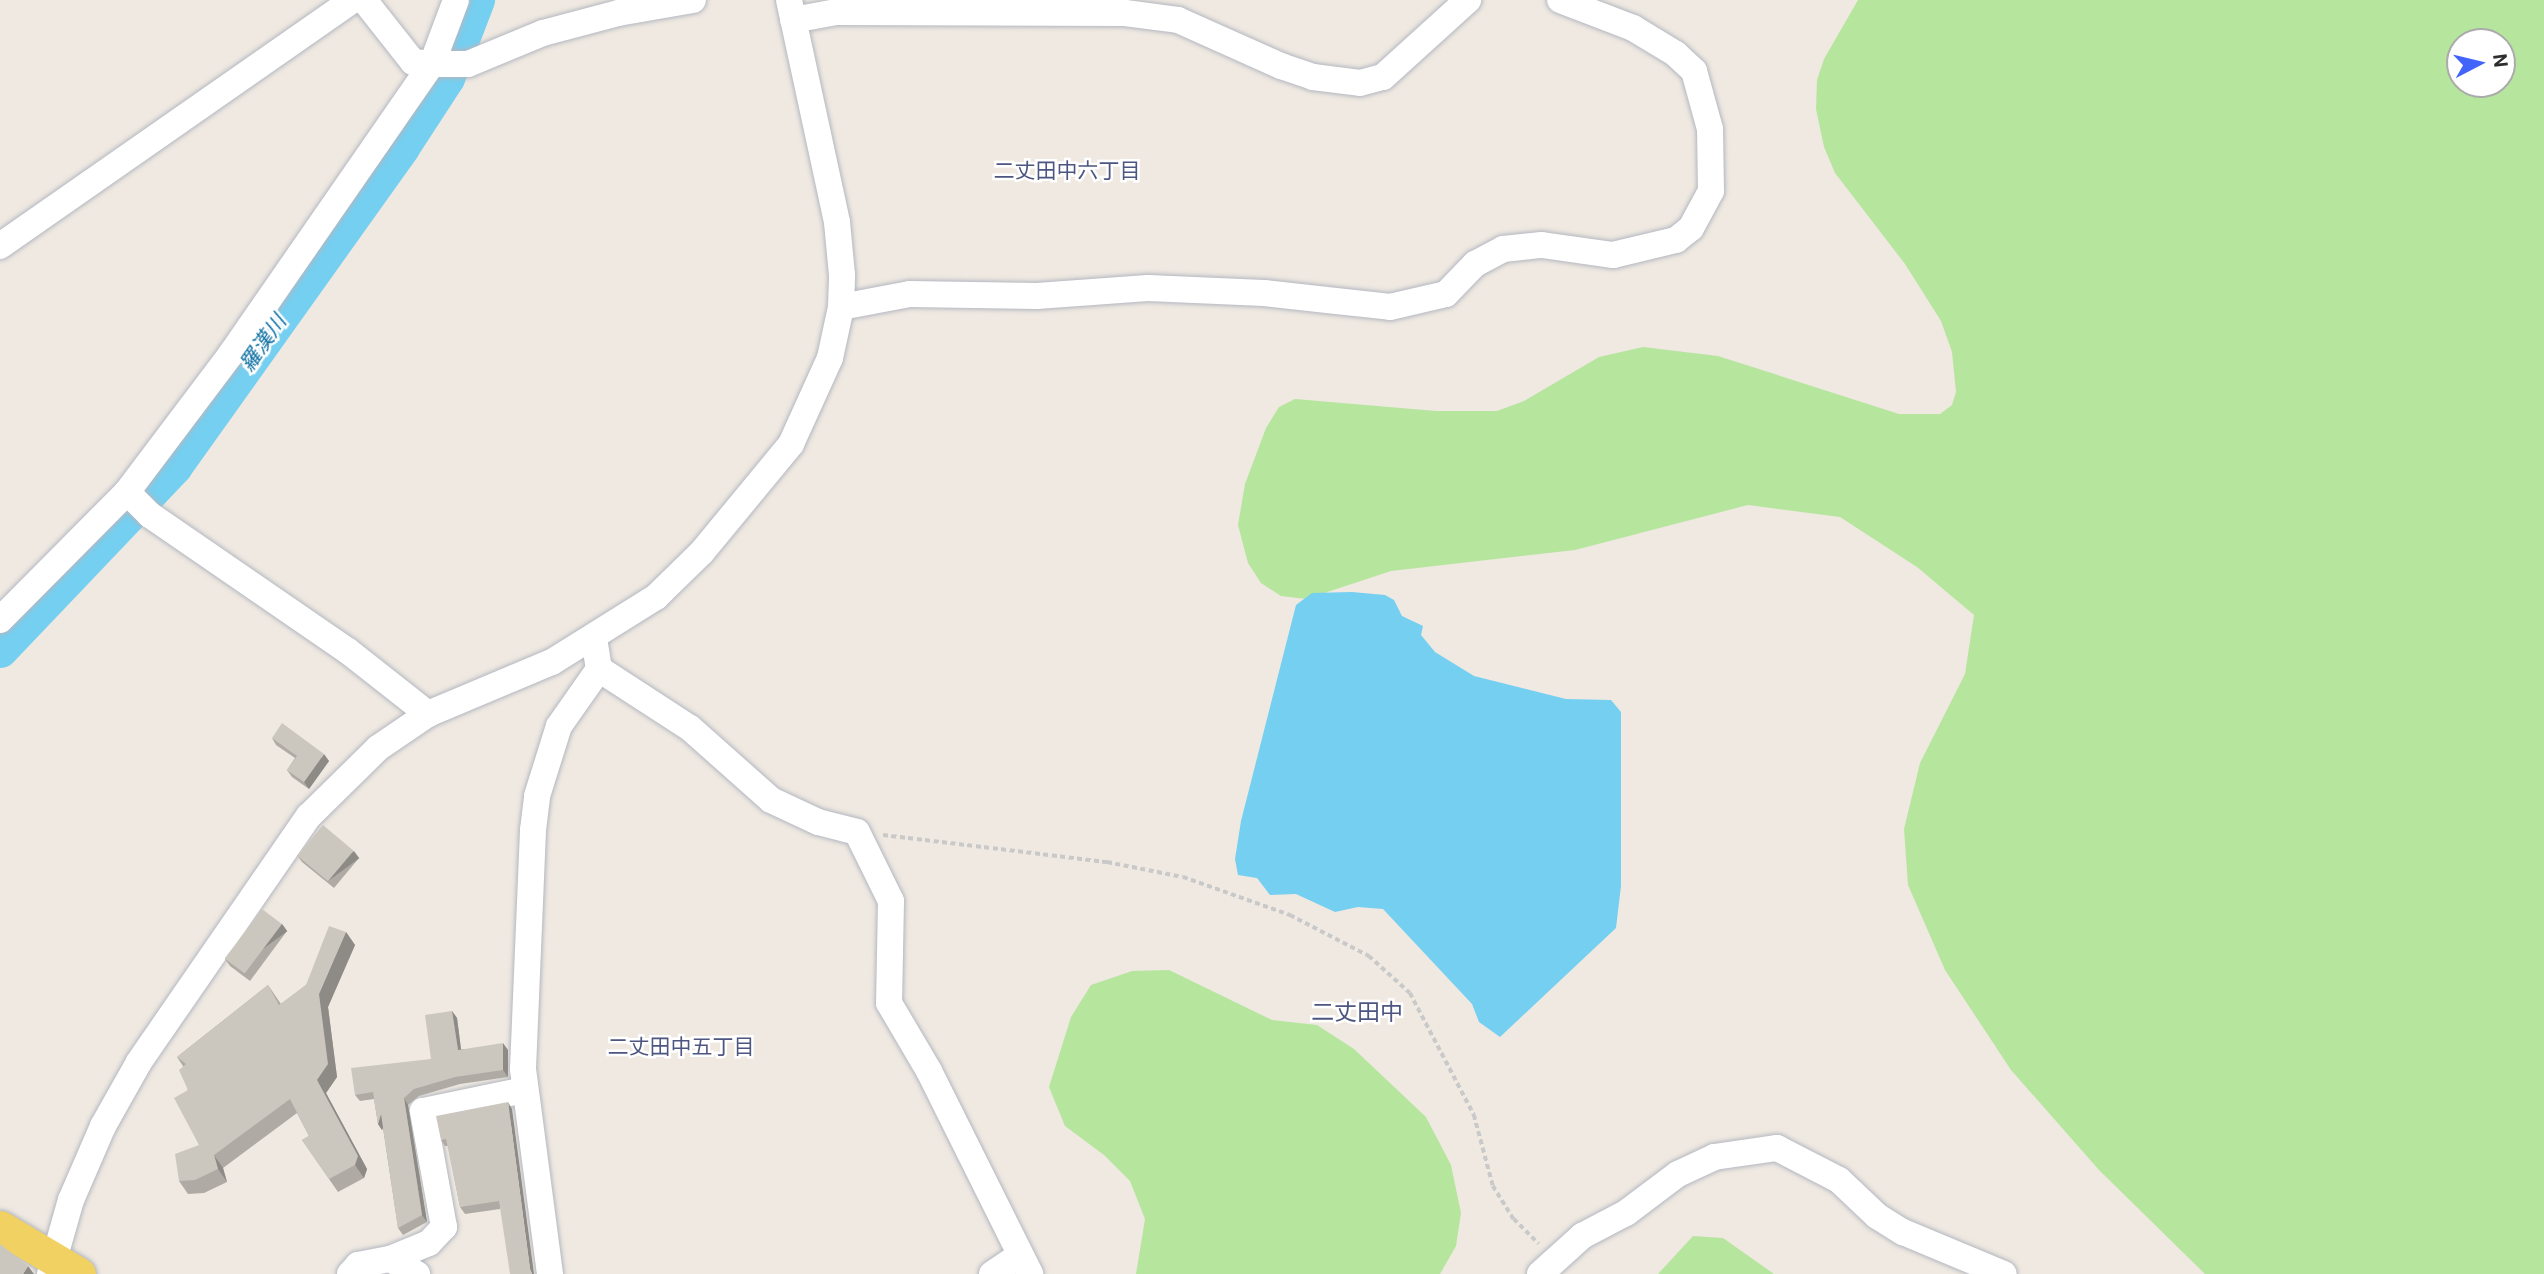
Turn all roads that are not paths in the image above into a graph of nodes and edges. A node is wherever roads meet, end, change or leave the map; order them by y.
1 (353, 0) edge
2 (364, 0) edge
3 (456, 0) edge
4 (693, 0) edge
5 (1468, 0) edge
6 (1560, 0) edge
7 (791, 10) edge
8 (432, 64) junction
9 (0, 246) edge
10 (841, 307) junction
11 (127, 492) junction
12 (0, 620) edge
13 (594, 638) junction
14 (599, 668) junction
15 (428, 714) junction
16 (524, 1090) junction
17 (0, 1227) edge
18 (390, 1259) junction
19 (1025, 1264) edge
20 (1547, 1266) edge
21 (62, 1268) edge
22 (350, 1274) edge
23 (417, 1274) edge
24 (550, 1274) edge
25 (992, 1274) edge
26 (2004, 1274) edge

1 - 9 street
2 - 8 street
3 - 8 street
4 - 8 street
5 - 7 street
6 - 10 street
7 - 10 street
8 - 11 street
10 - 13 street
11 - 12 street
11 - 15 street
13 - 14 street
13 - 15 street
14 - 16 street
14 - 19 street
15 - 21 street
16 - 18 street
16 - 24 street
17 - 21 main road
18 - 22 street
18 - 23 street
19 - 25 street
20 - 26 street

